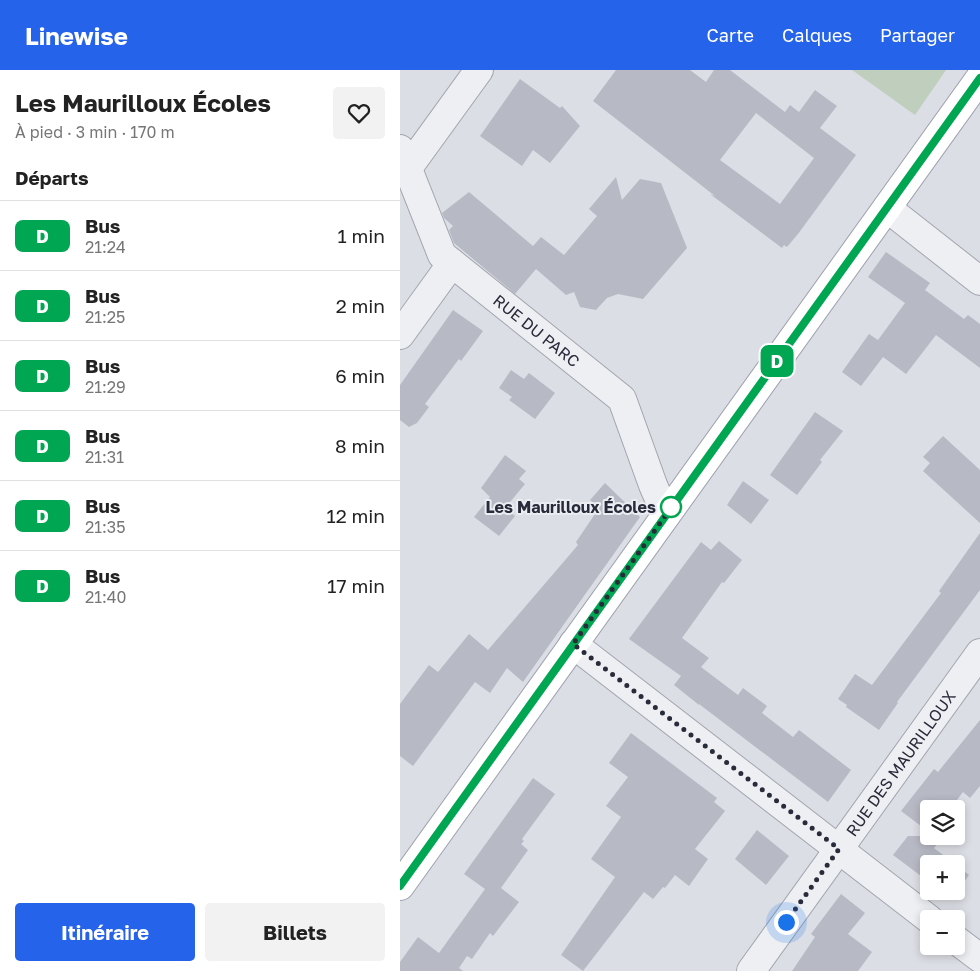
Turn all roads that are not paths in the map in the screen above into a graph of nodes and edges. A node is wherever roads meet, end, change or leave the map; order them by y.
1 (478, 70) edge
2 (980, 78) edge
3 (404, 159) edge
4 (886, 208) junction
5 (452, 263) junction
6 (980, 281) edge
7 (400, 335) edge
8 (666, 515) junction
9 (573, 644) junction
10 (980, 653) edge
11 (839, 849) junction
12 (401, 883) edge
13 (920, 912) edge
14 (965, 947) edge
15 (980, 958) edge
16 (752, 971) edge

1 - 3 street
2 - 4 main road
3 - 5 street, RUE DU PARC
4 - 6 street
4 - 8 main road
5 - 7 street
5 - 8 street, RUE DU PARC
8 - 9 main road
9 - 11 street
9 - 12 main road
10 - 11 street, RUE DES MAURILLOUX
11 - 13 street
11 - 16 street, RUE DES MAURILLOUX
14 - 15 street

